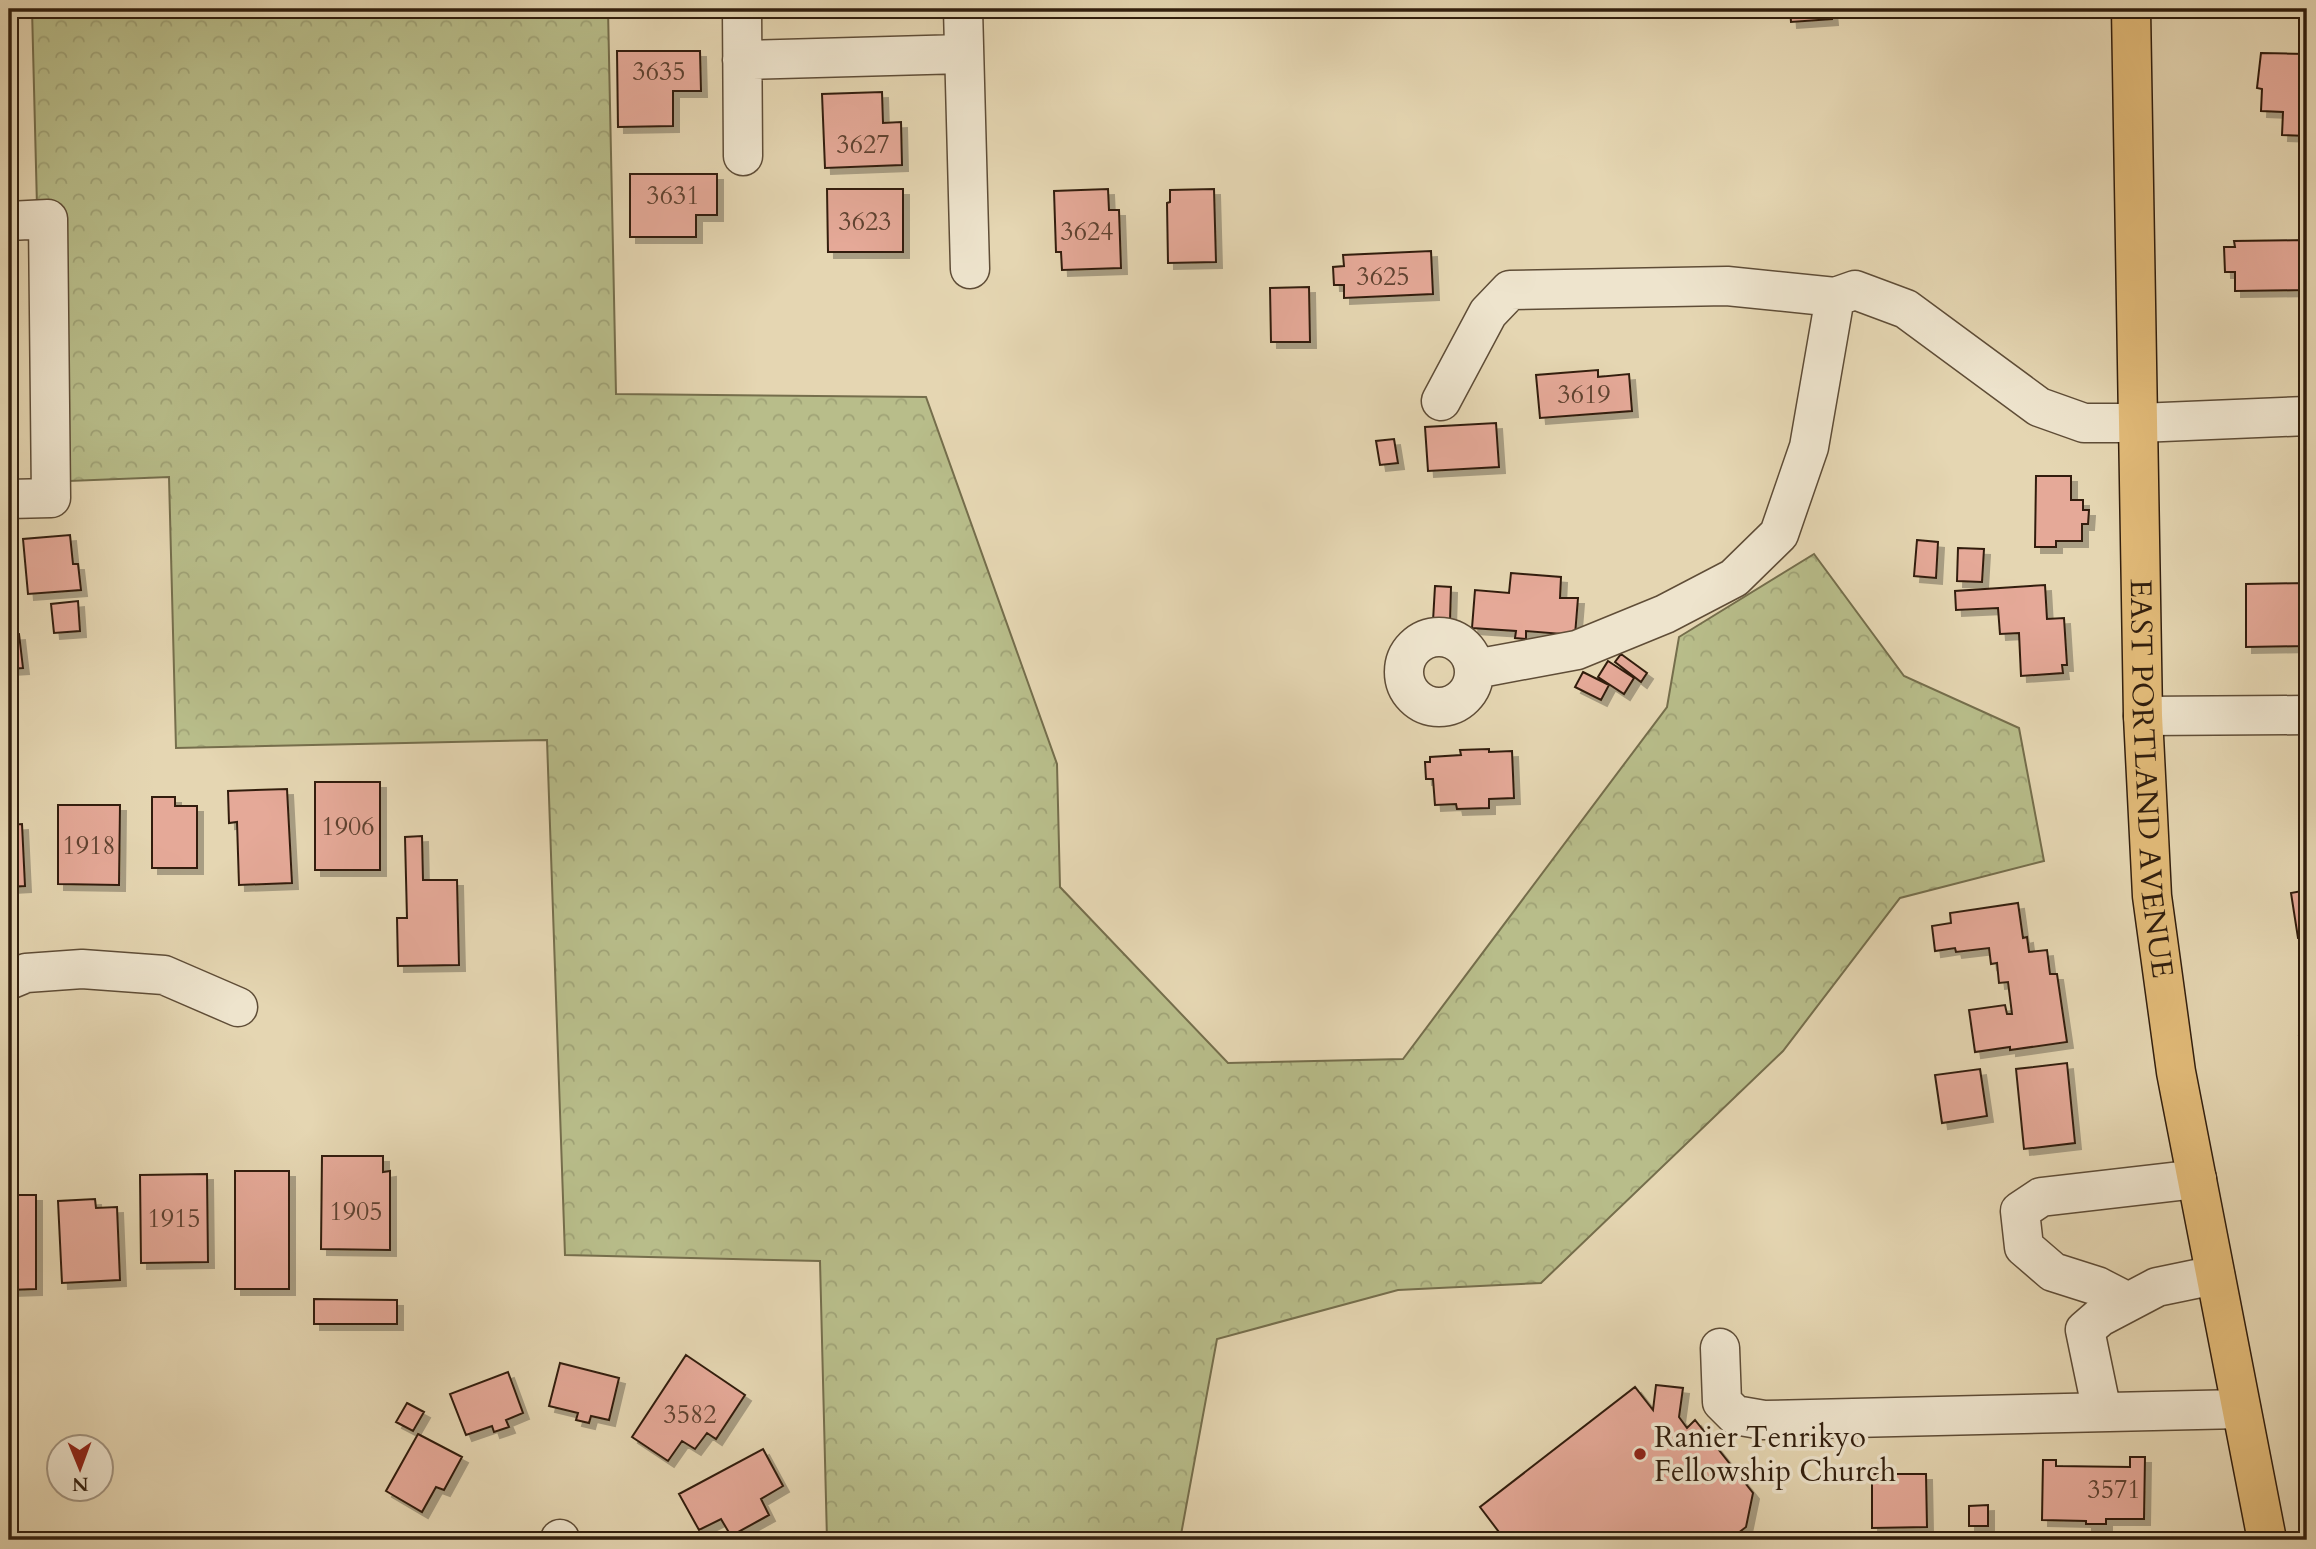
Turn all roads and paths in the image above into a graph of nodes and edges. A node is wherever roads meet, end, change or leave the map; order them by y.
1 (742, 9) edge
2 (963, 9) edge
3 (2131, 9) edge
4 (963, 54) junction
5 (743, 60) junction
6 (743, 156) dead end
7 (9, 221) edge
8 (970, 270) dead end
9 (1835, 297) junction
10 (1441, 401) dead end
11 (2307, 416) edge
12 (2139, 423) junction
13 (9, 499) edge
14 (1475, 669) dead end
15 (2307, 715) edge
16 (2143, 716) junction
17 (9, 980) edge
18 (238, 1007) dead end
19 (2197, 1179) junction
20 (2215, 1275) junction
21 (2128, 1302) junction
22 (1720, 1348) dead end
23 (2241, 1409) junction
24 (2102, 1412) junction
25 (2266, 1540) edge

1 - 5 street
2 - 4 street
3 - 12 main road, EAST PORTLAND AVENUE
4 - 5 street
4 - 8 street
5 - 6 street
7 - 13 street
9 - 10 street
9 - 12 street
9 - 14 street
11 - 12 street
12 - 16 main road, EAST PORTLAND AVENUE
15 - 16 street
16 - 19 main road, EAST PORTLAND AVENUE
17 - 18 street
19 - 20 main road, EAST PORTLAND AVENUE
19 - 21 street
20 - 21 street
20 - 23 main road, EAST PORTLAND AVENUE
21 - 24 street
22 - 24 street
23 - 24 street
23 - 25 main road, EAST PORTLAND AVENUE

